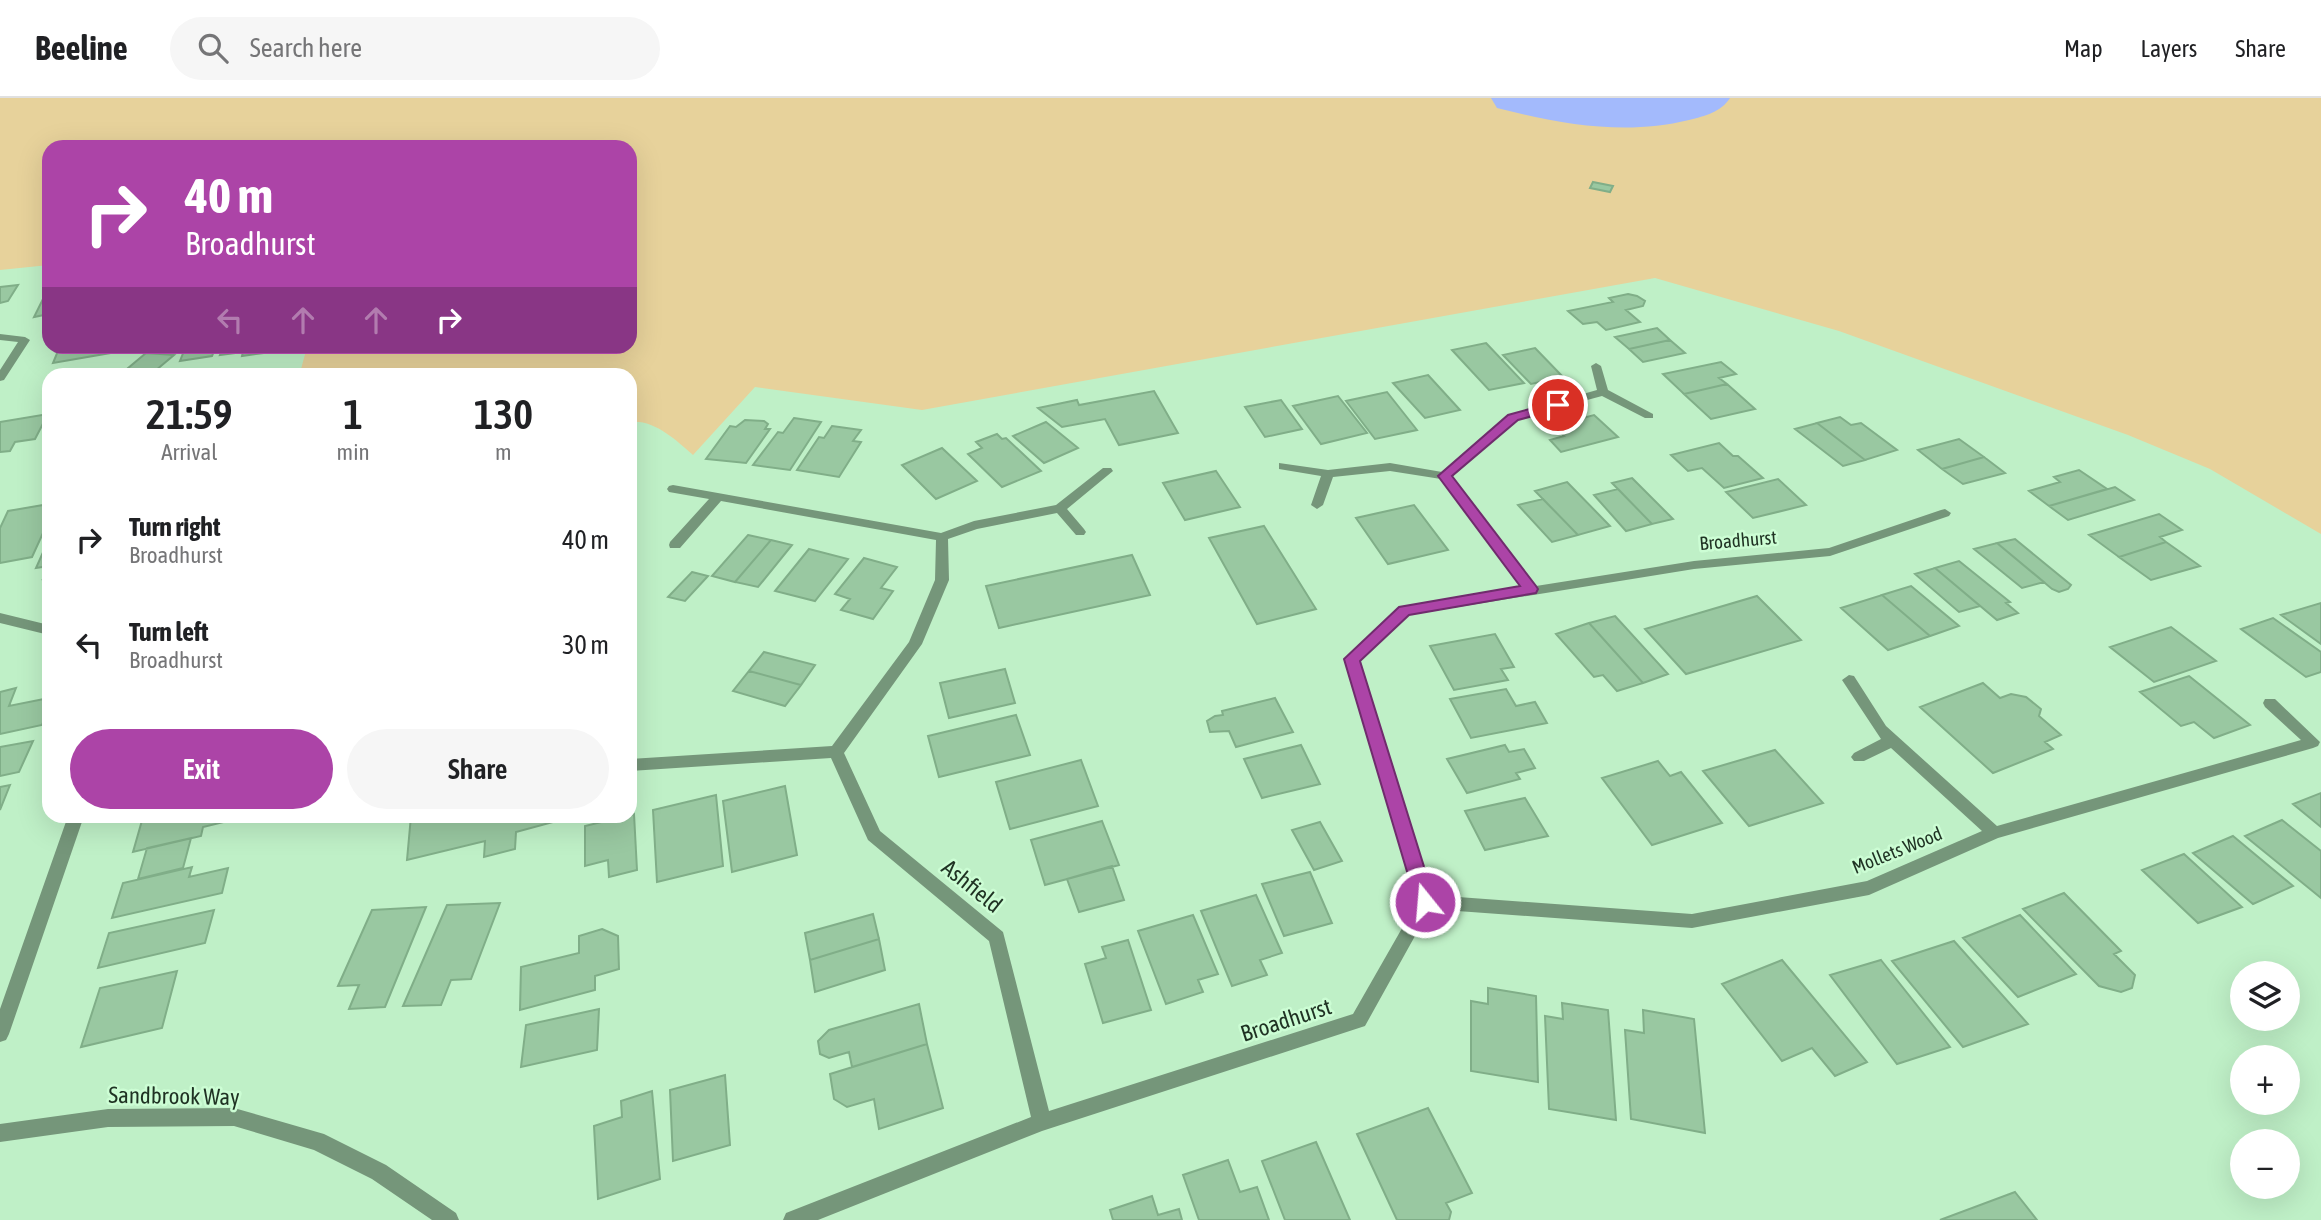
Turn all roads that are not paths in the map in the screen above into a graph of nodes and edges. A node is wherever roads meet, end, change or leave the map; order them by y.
1 (1, 337) edge
2 (1596, 366) dead end
3 (0, 378) edge
4 (1603, 393) junction
5 (1649, 416) dead end
6 (1283, 466) dead end
7 (1107, 471) dead end
8 (1328, 474) junction
9 (1445, 476) junction
10 (673, 489) dead end
11 (717, 498) junction
12 (1317, 505) dead end
13 (1060, 508) junction
14 (1945, 513) dead end
15 (1080, 532) dead end
16 (942, 537) junction
17 (675, 545) dead end
18 (1531, 589) junction
19 (0, 618) edge
20 (42, 628) edge
21 (1849, 680) dead end
22 (2270, 703) dead end
23 (1892, 740) junction
24 (2317, 743) edge
25 (836, 752) junction
26 (1859, 757) dead end
27 (637, 765) edge
28 (74, 823) edge
29 (1994, 833) junction
30 (1425, 902) junction
31 (0, 1034) edge
32 (1042, 1122) junction
33 (0, 1133) edge
34 (449, 1220) edge
35 (793, 1220) edge

1 - 3 street
2 - 4 street
4 - 5 street
4 - 9 street
6 - 8 street
7 - 13 street
8 - 9 street
8 - 12 street
9 - 18 street
10 - 11 street
11 - 16 street
11 - 17 street
13 - 15 street
13 - 16 street
14 - 18 street, Broadhurst
16 - 25 street
18 - 30 street, Broadhurst
19 - 20 street
21 - 23 street
22 - 24 street, Mollets Wood
23 - 26 street
23 - 29 street
24 - 29 street, Mollets Wood
25 - 27 street
25 - 32 street, Ashfield
28 - 31 street
29 - 30 street, Mollets Wood
30 - 32 street, Broadhurst
32 - 35 street, Broadhurst
33 - 34 street, Sandbrook Way

